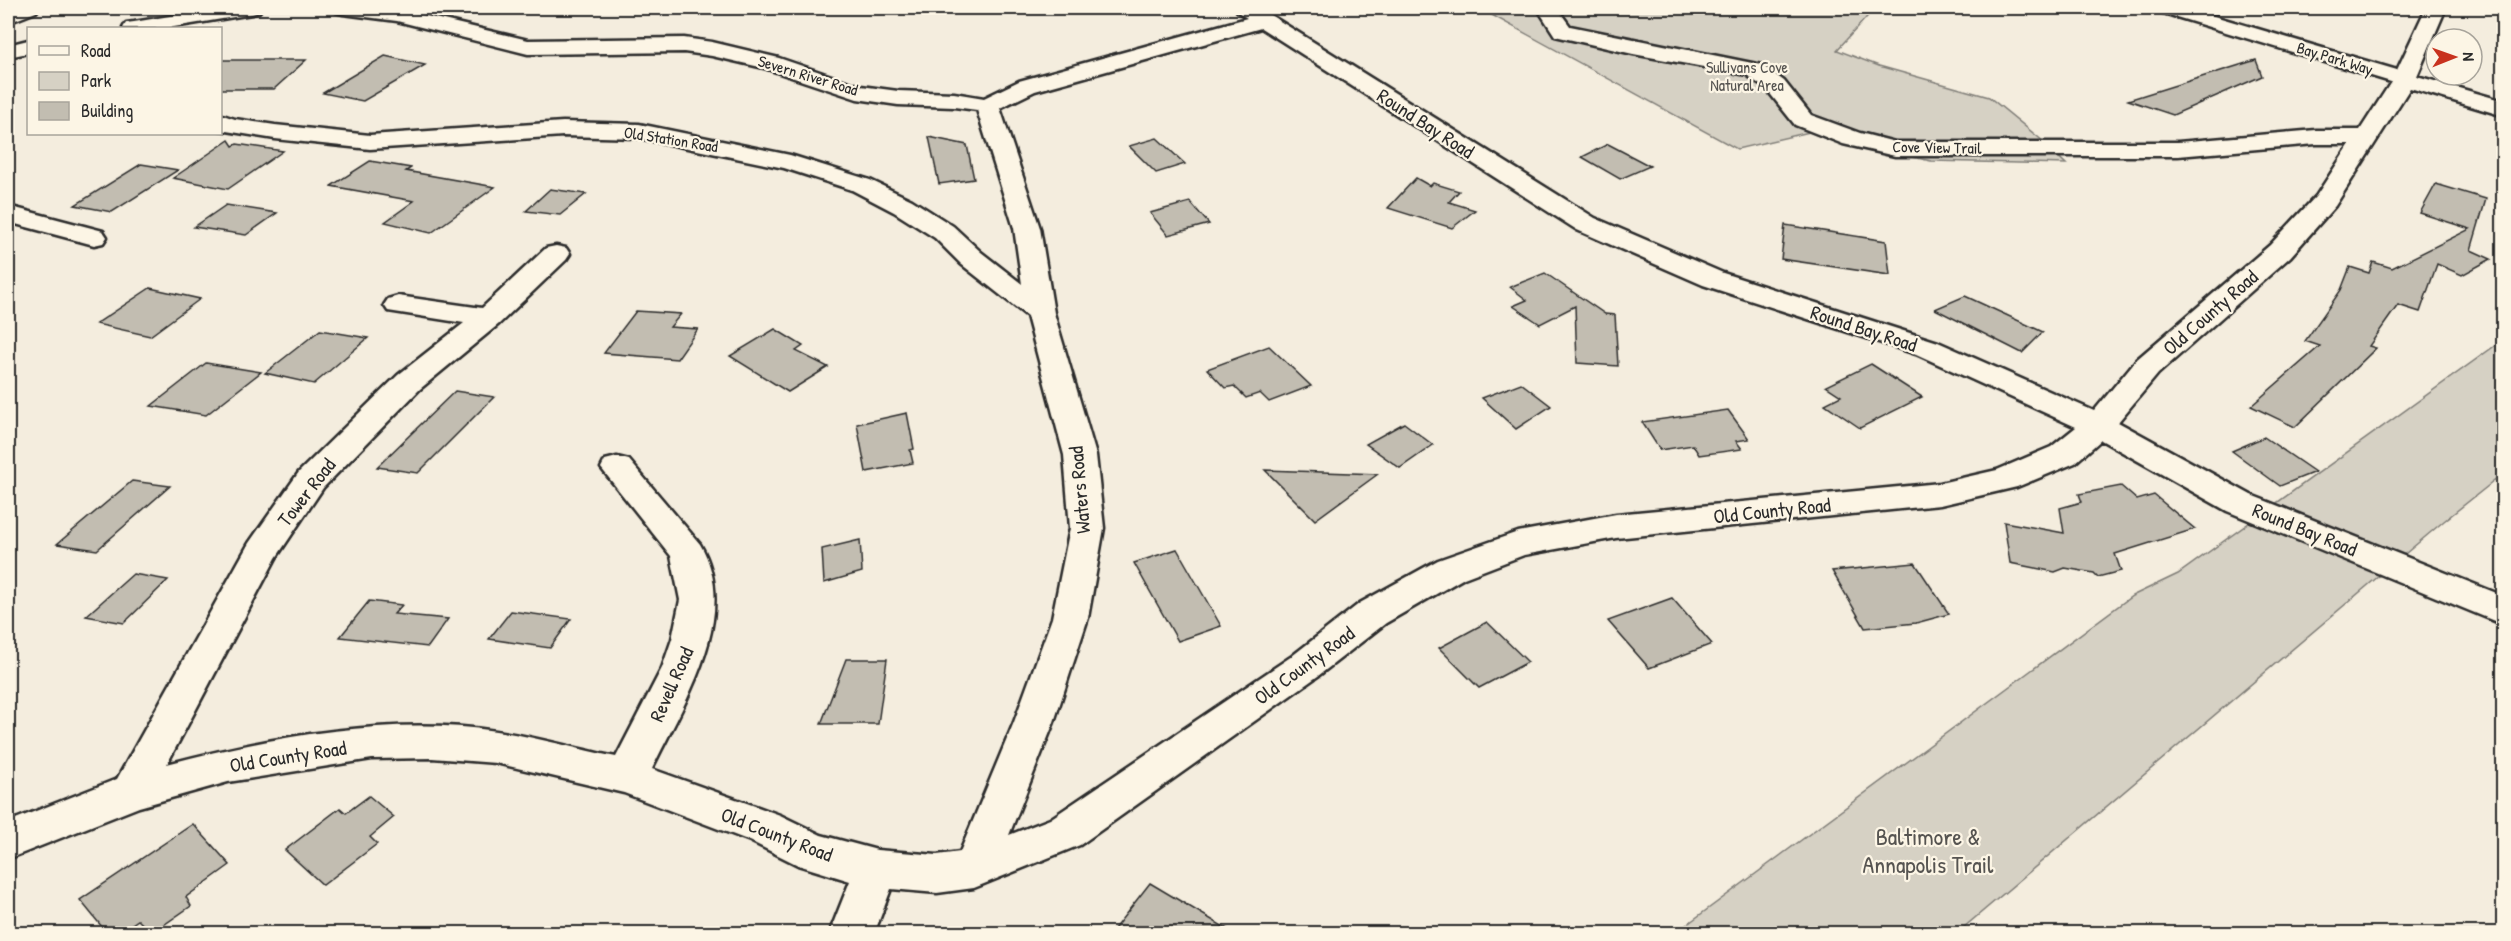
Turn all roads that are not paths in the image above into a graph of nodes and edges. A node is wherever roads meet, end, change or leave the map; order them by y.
1 (30, 8) edge
2 (252, 8) edge
3 (343, 8) edge
4 (1547, 8) edge
5 (2167, 8) edge
6 (2436, 8) edge
7 (1255, 14) edge
8 (8, 17) edge
9 (140, 27) edge
10 (27, 47) edge
11 (8, 51) edge
12 (2404, 79) junction
13 (987, 105) junction
14 (2504, 109) edge
15 (222, 122) edge
16 (2368, 137) junction
17 (8, 214) edge
18 (94, 237) dead end
19 (556, 254) dead end
20 (398, 305) dead end
21 (1040, 313) junction
22 (489, 318) junction
23 (2099, 425) junction
24 (617, 468) dead end
25 (2504, 611) edge
26 (627, 777) junction
27 (132, 791) junction
28 (11, 831) edge
29 (877, 869) junction
30 (974, 869) junction
31 (851, 933) edge

1 - 8 street
2 - 9 street
3 - 13 street, Severn River Road
4 - 16 street, Cove View Trail
5 - 12 street, Bay Park Way
6 - 12 street, Old County Road
7 - 13 street
7 - 23 street, Round Bay Road
10 - 11 street
12 - 14 street, Bay Park Way
12 - 16 street, Old County Road
13 - 21 street, Waters Road
15 - 21 street, Old Station Road
16 - 23 street, Old County Road
17 - 18 street
19 - 22 street, Tower Road
20 - 22 street
21 - 30 street, Waters Road
22 - 27 street, Tower Road
23 - 25 street, Round Bay Road
23 - 30 street, Old County Road
24 - 26 street, Revell Road
26 - 27 street, Old County Road
26 - 29 street, Old County Road
27 - 28 street, Old County Road
29 - 30 street, Old County Road
29 - 31 street

